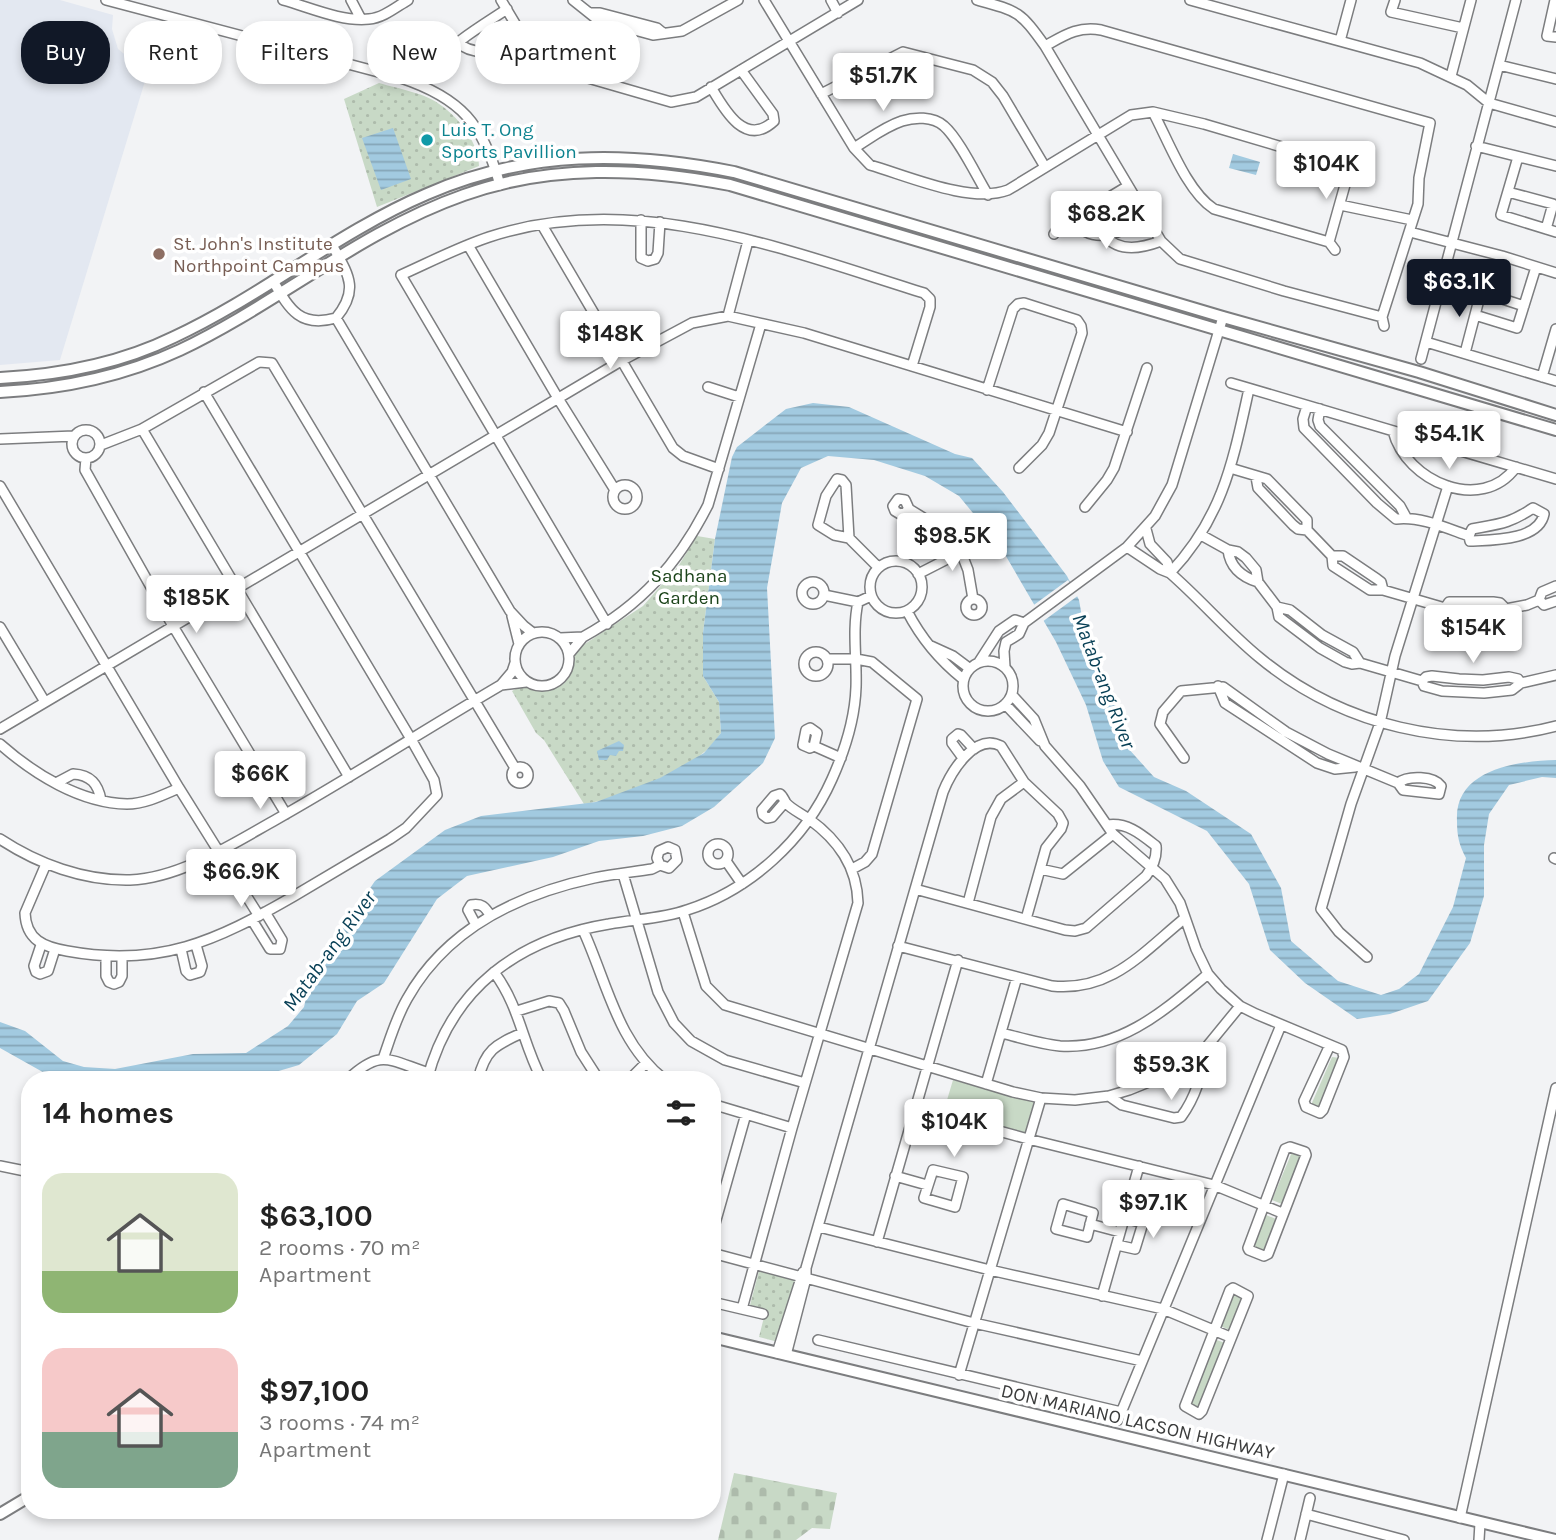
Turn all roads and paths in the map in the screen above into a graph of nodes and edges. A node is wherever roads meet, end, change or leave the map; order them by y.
1 (106, 0) edge
2 (283, 0) edge
3 (351, 0) edge
4 (408, 0) edge
5 (501, 0) edge
6 (573, 0) edge
7 (738, 0) edge
8 (764, 0) edge
9 (831, 0) edge
10 (858, 0) edge
11 (977, 0) edge
12 (1190, 0) edge
13 (1351, 0) edge
14 (1395, 0) edge
15 (1471, 0) edge
16 (1516, 0) edge
17 (1555, 6) edge
18 (507, 9) junction
19 (838, 13) junction
20 (361, 19) junction
21 (514, 21) edge
22 (1463, 28) junction
23 (1556, 37) edge
24 (461, 39) edge
25 (789, 40) junction
26 (1340, 41) junction
27 (1045, 46) junction
28 (1499, 65) junction
29 (741, 70) junction
30 (1451, 76) junction
31 (1556, 79) edge
32 (607, 84) edge
33 (711, 87) junction
34 (821, 94) junction
35 (1489, 103) junction
36 (1153, 112) junction
37 (1556, 122) edge
38 (1097, 135) junction
39 (1476, 146) junction
40 (854, 148) junction
41 (1518, 157) junction
42 (1556, 166) edge
43 (1045, 167) junction
44 (496, 170) junction
45 (500, 185) junction
46 (1128, 186) junction
47 (1508, 192) junction
48 (988, 195) junction
49 (1340, 205) junction
50 (1146, 217) junction
51 (641, 220) junction
52 (1071, 220) junction
53 (1412, 220) junction
54 (660, 222) junction
55 (542, 225) junction
56 (1546, 229) junction
57 (1410, 232) junction
58 (1556, 232) edge
59 (1054, 234) dead end
60 (1105, 236) junction
61 (748, 241) junction
62 (1161, 241) junction
63 (1452, 243) junction
64 (332, 245) junction
65 (468, 245) junction
66 (339, 257) junction
67 (1536, 267) junction
68 (1556, 273) edge
69 (273, 281) junction
70 (280, 292) junction
71 (1524, 306) junction
72 (1475, 315) junction
73 (728, 316) junction
74 (1223, 317) junction
75 (337, 318) junction
76 (761, 324) junction
77 (1556, 329) edge
78 (1219, 332) junction
79 (1426, 342) junction
80 (141, 351) junction
81 (1465, 353) junction
82 (1421, 359) dead end
83 (621, 361) junction
84 (145, 363) junction
85 (912, 366) junction
86 (1147, 368) dead end
87 (1542, 377) junction
88 (0, 378) edge
89 (1556, 381) edge
90 (1231, 383) dead end
91 (708, 387) dead end
92 (1249, 389) junction
93 (987, 390) junction
94 (0, 392) edge
95 (204, 392) junction
96 (739, 397) junction
97 (559, 400) junction
98 (1307, 405) junction
99 (1320, 409) junction
100 (1058, 411) junction
101 (1556, 415) edge
102 (142, 429) junction
103 (1556, 430) edge
104 (1394, 431) junction
105 (1127, 432) junction
106 (497, 435) junction
107 (74, 436) junction
108 (0, 439) edge
109 (101, 445) junction
110 (86, 458) junction
111 (1516, 467) junction
112 (719, 468) junction
113 (1019, 468) dead end
114 (1230, 468) junction
115 (430, 474) junction
116 (1256, 477) junction
117 (1556, 479) edge
118 (0, 486) edge
119 (1448, 486) junction
120 (615, 490) dead end
121 (1085, 507) dead end
122 (909, 509) dead end
123 (362, 513) junction
124 (1406, 517) junction
125 (1436, 525) junction
126 (1146, 529) junction
127 (1307, 530) junction
128 (1201, 535) junction
129 (1469, 536) junction
130 (849, 538) junction
131 (1127, 547) junction
132 (299, 551) junction
133 (961, 552) junction
134 (1332, 556) junction
135 (878, 567) junction
136 (1170, 573) junction
137 (918, 574) junction
138 (1556, 586) edge
139 (238, 588) junction
140 (1382, 590) junction
141 (824, 595) dead end
142 (871, 596) junction
143 (1413, 598) junction
144 (973, 599) dead end
145 (1539, 600) junction
146 (1556, 601) edge
147 (858, 602) junction
148 (1445, 608) junction
149 (1507, 609) junction
150 (510, 611) junction
151 (908, 611) junction
152 (1024, 623) junction
153 (607, 624) junction
154 (173, 625) junction
155 (0, 627) edge
156 (534, 633) junction
157 (583, 637) junction
158 (560, 638) junction
159 (519, 644) junction
160 (931, 646) junction
161 (569, 654) junction
162 (827, 659) dead end
163 (856, 659) junction
164 (979, 662) junction
165 (515, 663) junction
166 (107, 664) junction
167 (1005, 667) junction
168 (969, 668) junction
169 (1391, 673) junction
170 (1556, 675) edge
171 (963, 679) junction
172 (526, 682) junction
173 (501, 685) junction
174 (1012, 695) junction
175 (474, 701) junction
176 (45, 702) junction
177 (1005, 704) junction
178 (1380, 723) junction
179 (1556, 726) edge
180 (0, 729) edge
181 (411, 740) junction
182 (0, 744) edge
183 (814, 746) dead end
184 (1045, 746) junction
185 (974, 750) junction
186 (841, 758) junction
187 (963, 758) junction
188 (1184, 758) dead end
189 (515, 768) dead end
190 (1360, 768) junction
191 (349, 777) junction
192 (1024, 782) junction
193 (56, 783) junction
194 (1398, 783) dead end
195 (179, 788) junction
196 (102, 800) junction
197 (785, 802) dead end
198 (286, 814) junction
199 (809, 819) junction
200 (1107, 825) junction
201 (1113, 834) junction
202 (0, 839) edge
203 (219, 851) junction
204 (726, 861) dead end
205 (46, 864) junction
206 (660, 865) dead end
207 (1153, 866) junction
208 (852, 869) junction
209 (1040, 869) junction
210 (622, 874) junction
211 (742, 884) junction
212 (915, 889) junction
213 (968, 903) junction
214 (683, 912) junction
215 (490, 915) junction
216 (258, 916) junction
217 (1185, 918) junction
218 (1026, 919) junction
219 (636, 920) junction
220 (476, 925) junction
221 (583, 930) junction
222 (41, 945) junction
223 (197, 945) junction
224 (898, 946) junction
225 (55, 949) junction
226 (181, 949) junction
227 (106, 956) junction
228 (122, 957) junction
229 (1367, 957) dead end
230 (958, 960) junction
231 (494, 972) junction
232 (1208, 974) junction
233 (1017, 977) junction
234 (1240, 1006) junction
235 (517, 1011) junction
236 (1281, 1025) junction
237 (522, 1033) junction
238 (1002, 1033) junction
239 (819, 1035) junction
240 (1330, 1045) junction
241 (868, 1048) junction
242 (1204, 1050) junction
243 (383, 1059) junction
244 (646, 1063) junction
245 (928, 1067) junction
246 (356, 1071) edge
247 (413, 1071) edge
248 (430, 1071) edge
249 (481, 1071) edge
250 (538, 1071) edge
251 (593, 1071) edge
252 (638, 1071) edge
253 (655, 1071) edge
254 (805, 1083) junction
255 (986, 1084) junction
256 (1556, 1088) edge
257 (1109, 1096) junction
258 (1041, 1098) junction
259 (721, 1107) edge
260 (915, 1108) junction
261 (746, 1114) junction
262 (792, 1128) junction
263 (1028, 1139) junction
264 (0, 1166) edge
265 (1139, 1166) junction
266 (21, 1170) edge
267 (895, 1176) junction
268 (927, 1185) junction
269 (1214, 1185) junction
270 (721, 1188) edge
271 (1265, 1206) junction
272 (1282, 1213) junction
273 (1125, 1218) junction
274 (1090, 1224) junction
275 (819, 1227) junction
276 (1121, 1232) junction
277 (877, 1242) junction
278 (1117, 1245) junction
279 (721, 1255) edge
280 (754, 1264) junction
281 (990, 1270) junction
282 (804, 1274) junction
283 (1102, 1296) junction
284 (721, 1304) edge
285 (742, 1309) junction
286 (1163, 1309) junction
287 (763, 1314) dead end
288 (974, 1323) junction
289 (1214, 1330) junction
290 (1230, 1337) junction
291 (721, 1339) edge
292 (818, 1340) dead end
293 (783, 1349) junction
294 (1142, 1361) junction
295 (959, 1375) junction
296 (1284, 1474) junction
297 (1310, 1498) dead end
298 (21, 1501) edge
299 (0, 1514) edge
300 (1306, 1514) junction
301 (1460, 1518) junction
302 (1480, 1523) junction
303 (1266, 1540) edge
304 (1300, 1540) edge
305 (1404, 1540) edge
306 (1479, 1540) edge
307 (1555, 1540) edge

1 - 44 street
2 - 20 street
3 - 20 street
4 - 20 street
5 - 18 street
6 - 7 street
8 - 25 street
9 - 19 street
10 - 19 street
11 - 27 street
12 - 26 street
13 - 26 street
14 - 22 street
15 - 22 street
16 - 28 street
17 - 23 street
18 - 21 street
18 - 24 street
19 - 25 street
22 - 30 street
25 - 29 street
25 - 34 street
26 - 30 street
27 - 38 street
27 - 53 street
28 - 31 street
28 - 35 street
29 - 33 street
29 - 33 street
30 - 35 street
32 - 33 street
34 - 40 street
34 - 43 street
35 - 37 street
35 - 39 street
36 - 38 street
36 - 49 street
36 - 49 street
38 - 43 street
38 - 46 street
39 - 41 street
39 - 63 street
40 - 48 street
40 - 48 street
41 - 42 street
41 - 47 street
43 - 48 street
44 - 45 street
44 - 64 street
44 - 74 street
45 - 66 street
45 - 78 street
46 - 50 street
46 - 52 street
47 - 56 street
47 - 56 street
49 - 53 street
50 - 60 street
50 - 62 street
51 - 54 street
51 - 54 street
51 - 55 street
52 - 59 street
52 - 60 street
53 - 57 street
54 - 61 street
55 - 65 street
55 - 83 street
56 - 58 street
57 - 62 street
57 - 63 street
60 - 62 street
61 - 73 street
61 - 85 street
63 - 67 street
63 - 79 street
64 - 66 street
64 - 69 street
65 - 97 street
65 - 106 street
66 - 70 street
66 - 75 street
67 - 68 street
67 - 71 street
69 - 70 street
69 - 80 street
70 - 75 street
70 - 84 street
71 - 72 street
71 - 72 street
72 - 81 street
73 - 76 street
73 - 83 street
74 - 78 street
74 - 101 street
75 - 115 street
76 - 85 street
76 - 96 street
77 - 87 street
78 - 103 street
78 - 126 street
79 - 81 street
79 - 82 street
80 - 84 street
80 - 88 street
81 - 87 street
83 - 97 street
83 - 112 street
84 - 94 street
85 - 93 street
86 - 105 street
87 - 89 street
90 - 92 street
91 - 96 street
92 - 98 street
92 - 114 street
93 - 100 street
93 - 100 street
95 - 102 street
95 - 123 street
95 - 132 street
96 - 112 street
97 - 106 street
97 - 120 street
98 - 99 street
98 - 124 street
99 - 104 street
99 - 124 street
100 - 105 street
100 - 113 street
102 - 109 street
102 - 139 street
104 - 111 street
104 - 119 street
105 - 121 street
106 - 115 street
106 - 153 street
107 - 108 street
107 - 109 street
107 - 110 street
109 - 110 street
110 - 154 street
111 - 117 street
111 - 119 street
112 - 153 street
114 - 116 street
114 - 128 street
115 - 123 street
115 - 150 street
116 - 127 street
116 - 127 street
118 - 166 street
119 - 125 street
122 - 133 street
123 - 132 street
123 - 175 street
124 - 125 street
125 - 129 street
125 - 143 street
126 - 131 street
126 - 136 street
127 - 134 street
128 - 136 street
128 - 169 street
129 - 129 street
130 - 130 street
130 - 135 street
131 - 136 street
131 - 152 street
132 - 139 street
132 - 181 street
133 - 137 street
133 - 144 street
134 - 140 street
134 - 140 street
135 - 137 street
135 - 142 street
136 - 178 street
137 - 151 street
138 - 145 street
139 - 154 street
139 - 191 street
140 - 143 street
141 - 147 street
142 - 147 street
142 - 151 street
143 - 148 street
143 - 169 street
145 - 146 street
145 - 149 street
147 - 163 street
148 - 149 street
148 - 149 street
150 - 156 street
150 - 159 street
151 - 160 street
152 - 164 street
152 - 167 street
153 - 157 street
154 - 166 street
154 - 198 street
155 - 176 street
156 - 158 street
156 - 159 street
157 - 158 street
157 - 161 street
158 - 161 street
159 - 165 street
160 - 168 street
160 - 171 street
161 - 172 street
162 - 163 street
163 - 186 street
163 - 208 street
164 - 167 street
164 - 168 street
165 - 172 street
165 - 173 street
166 - 176 street
166 - 195 street
167 - 174 street
168 - 171 street
169 - 170 street
169 - 178 street
171 - 177 street
172 - 173 street
173 - 175 street
174 - 177 street
174 - 184 street
175 - 181 street
175 - 189 street
176 - 180 street
177 - 184 street
178 - 179 street
178 - 190 street
181 - 191 street
181 - 216 street
182 - 193 street
183 - 186 street
184 - 200 street
185 - 187 street
185 - 187 street
185 - 192 street
186 - 199 street
187 - 212 street
188 - 190 street
190 - 194 street
190 - 229 street
191 - 198 street
192 - 209 street
192 - 213 street
193 - 196 street
193 - 196 street
195 - 196 street
195 - 203 street
197 - 199 street
198 - 203 street
199 - 208 street
199 - 211 street
200 - 201 street
200 - 207 street
201 - 207 street
201 - 209 street
202 - 205 street
203 - 205 street
203 - 216 street
204 - 211 street
205 - 222 street
206 - 210 street
207 - 217 street
207 - 218 street
208 - 239 street
209 - 218 street
210 - 215 street
210 - 219 street
211 - 214 street
212 - 213 street
212 - 224 street
213 - 218 street
214 - 219 street
214 - 239 street
215 - 220 street
215 - 220 street
216 - 223 street
217 - 232 street
217 - 233 street
219 - 221 street
219 - 254 street
220 - 243 street
221 - 231 street
221 - 244 street
222 - 225 street
222 - 225 street
223 - 226 street
223 - 226 street
224 - 230 street
224 - 241 street
225 - 227 street
226 - 228 street
227 - 228 street
227 - 228 street
230 - 233 street
230 - 245 street
231 - 235 street
231 - 248 street
232 - 234 street
232 - 238 street
233 - 238 street
234 - 236 street
234 - 242 street
235 - 237 street
235 - 251 street
236 - 240 street
236 - 269 street
237 - 249 street
237 - 250 street
238 - 255 street
239 - 241 street
239 - 254 street
240 - 240 street
241 - 245 street
241 - 275 street
242 - 257 street
242 - 257 street
243 - 246 street
243 - 247 street
244 - 252 street
244 - 253 street
245 - 255 street
245 - 260 street
254 - 262 street
255 - 258 street
256 - 301 street
257 - 258 street
258 - 263 street
259 - 261 street
260 - 263 street
260 - 267 street
261 - 262 street
261 - 270 street
262 - 280 street
263 - 265 street
263 - 281 street
264 - 266 street
265 - 269 street
265 - 273 street
267 - 268 street
267 - 277 street
268 - 268 street
269 - 271 street
269 - 286 street
271 - 272 street
271 - 272 street
271 - 272 street
273 - 276 street
273 - 278 street
274 - 274 street
274 - 276 street
275 - 277 street
275 - 282 street
276 - 278 street
277 - 281 street
278 - 283 street
279 - 280 street
280 - 282 street
280 - 285 street
281 - 283 street
281 - 288 street
282 - 288 street
282 - 293 street
283 - 286 street
284 - 285 street
285 - 287 street
286 - 289 street
286 - 294 street
288 - 294 street
288 - 295 street
289 - 290 street
289 - 290 street
289 - 290 street
291 - 293 street, DON MARIANO LACSON HIGHWAY
292 - 295 street
293 - 296 street, DON MARIANO LACSON HIGHWAY
294 - 295 street
296 - 301 street, DON MARIANO LACSON HIGHWAY
296 - 303 street
297 - 300 street
298 - 299 street
300 - 304 street
300 - 305 street
301 - 302 street, DON MARIANO LACSON HIGHWAY
302 - 306 street
302 - 307 street, DON MARIANO LACSON HIGHWAY

